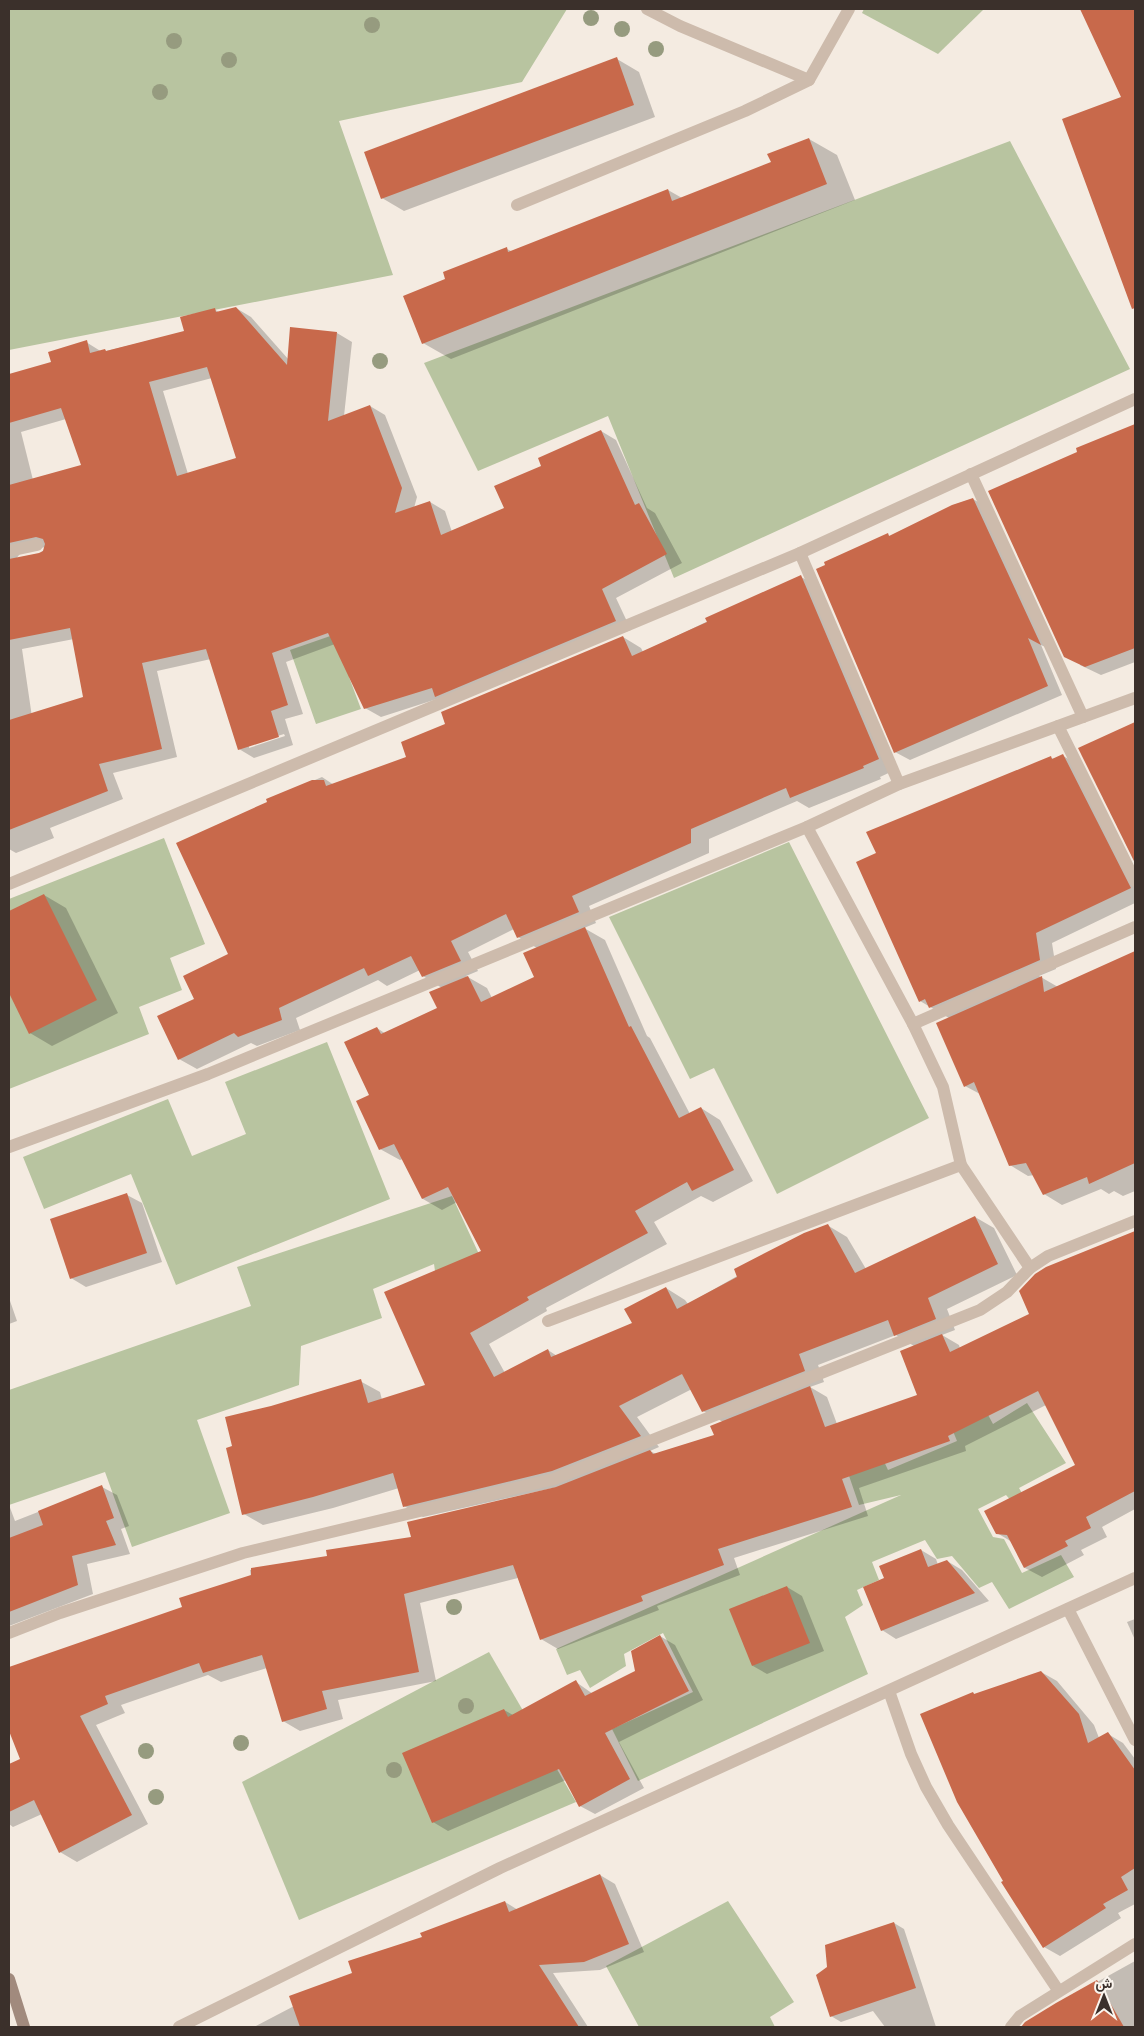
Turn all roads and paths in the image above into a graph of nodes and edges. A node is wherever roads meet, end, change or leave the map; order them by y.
1 (647, 9) edge
2 (848, 9) edge
3 (809, 80) junction
4 (517, 205) dead end
5 (1135, 398) edge
6 (971, 474) junction
7 (37, 545) dead end
8 (9, 551) edge
9 (800, 553) junction
10 (1135, 698) edge
11 (1083, 718) junction
12 (1058, 726) junction
13 (900, 784) junction
14 (807, 827) junction
15 (1135, 882) edge
16 (9, 884) edge
17 (1135, 927) edge
18 (913, 1024) junction
19 (9, 1147) edge
20 (961, 1165) junction
21 (1135, 1221) edge
22 (1030, 1268) junction
23 (548, 1321) dead end
24 (1135, 1578) edge
25 (1068, 1609) junction
26 (9, 1633) edge
27 (889, 1691) junction
28 (1135, 1739) edge
29 (1135, 1944) edge
30 (9, 1979) edge
31 (1058, 1990) junction
32 (24, 2027) edge
33 (179, 2027) edge
34 (1011, 2027) edge

1 - 3 street
2 - 3 street
3 - 4 street
5 - 6 street
6 - 9 street
6 - 11 street
7 - 8 street
9 - 13 street
9 - 16 street
10 - 11 street
11 - 12 street
12 - 13 street
12 - 15 street
13 - 14 street
14 - 18 street
14 - 19 street
17 - 18 street
18 - 20 street
20 - 22 street
20 - 23 street
21 - 22 street
22 - 26 street
24 - 25 street
25 - 27 street
25 - 28 street
27 - 31 street
27 - 33 street
29 - 31 street
30 - 32 street
31 - 34 street

